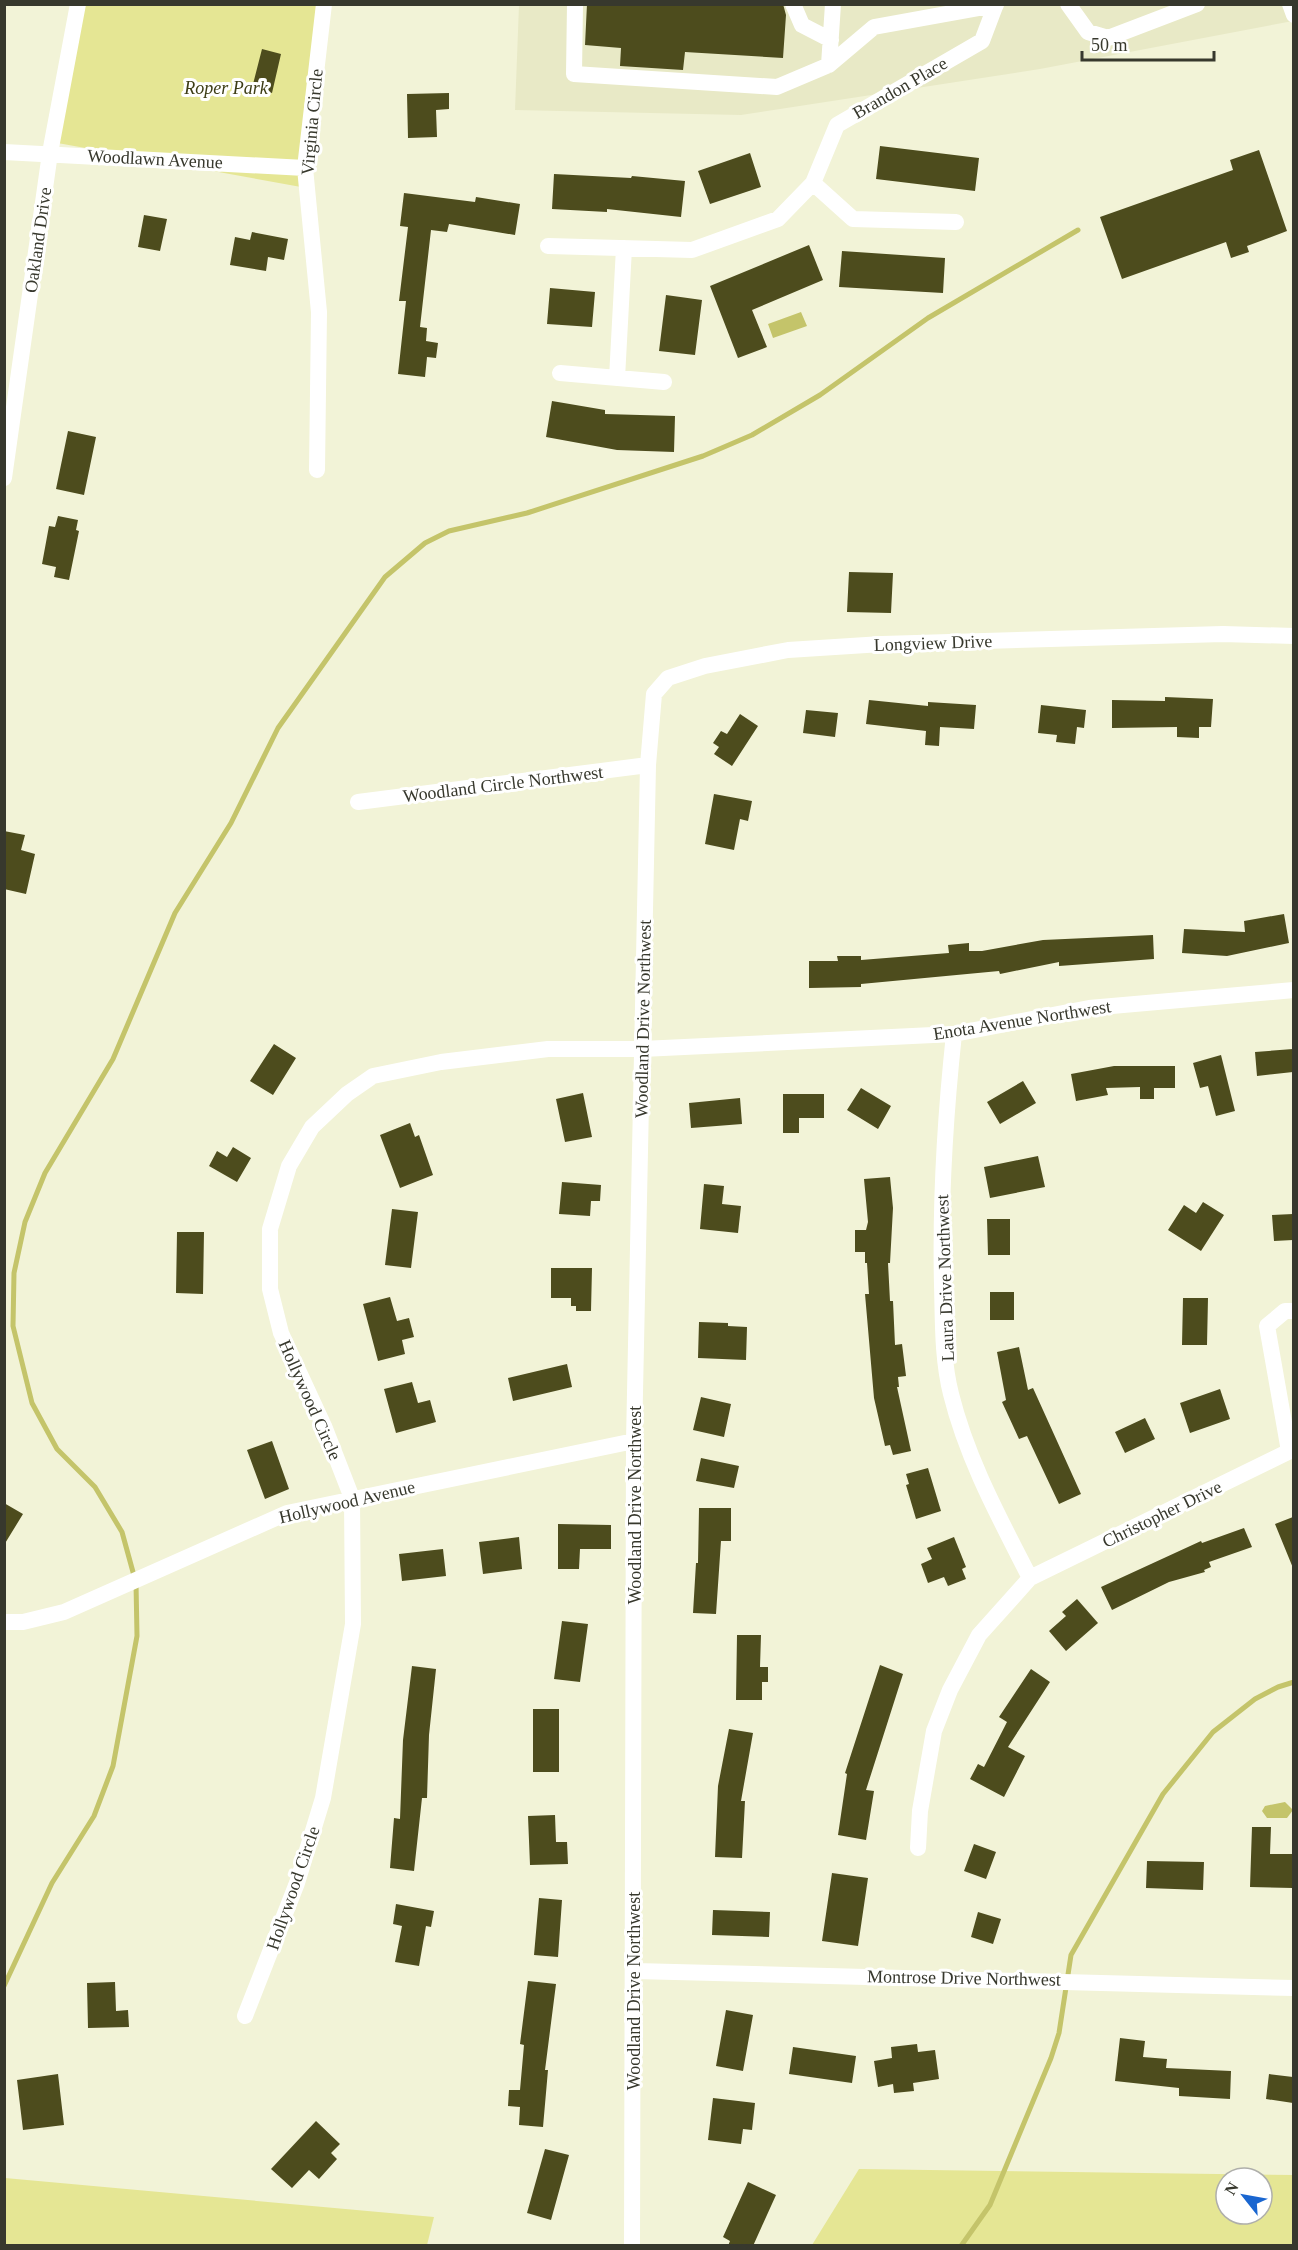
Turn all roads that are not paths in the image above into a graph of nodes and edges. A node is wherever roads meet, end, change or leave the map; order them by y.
1 (78, 4) edge
2 (324, 4) edge
3 (575, 4) edge
4 (793, 4) edge
5 (833, 4) edge
6 (996, 4) edge
7 (1068, 4) edge
8 (1197, 4) edge
9 (1290, 4) edge
10 (1293, 15) edge
11 (831, 40) junction
12 (829, 65) junction
13 (4, 152) edge
14 (50, 153) junction
15 (305, 168) junction
16 (813, 183) junction
17 (956, 222) dead end
18 (548, 246) dead end
19 (624, 248) junction
20 (560, 373) dead end
21 (617, 378) junction
22 (663, 382) dead end
23 (317, 470) dead end
24 (4, 478) edge
25 (1293, 636) edge
26 (648, 765) junction
27 (358, 802) dead end
28 (1293, 990) edge
29 (954, 1034) junction
30 (642, 1049) junction
31 (1293, 1311) edge
32 (634, 1441) junction
33 (1291, 1450) edge
34 (352, 1498) junction
35 (1030, 1578) junction
36 (4, 1622) edge
37 (918, 1848) dead end
38 (635, 1971) junction
39 (1293, 1988) edge
40 (245, 2016) dead end
41 (632, 2246) edge

1 - 14 street, Oakland Drive
2 - 15 street, Virginia Circle
3 - 12 street
4 - 11 street
5 - 11 street
6 - 12 street
6 - 16 street, Brandon Place
7 - 8 street
9 - 10 street
11 - 12 street
13 - 14 street, Woodlawn Avenue
14 - 15 street, Woodlawn Avenue
14 - 24 street, Oakland Drive
15 - 23 street, Virginia Circle
16 - 17 street
16 - 19 street, Brandon Place
18 - 19 street, Brandon Place
19 - 21 street
20 - 21 street
21 - 22 street
25 - 26 street, Longview Drive
26 - 27 street, Woodland Circle Northwest
26 - 30 street, Woodland Drive Northwest
28 - 29 street, Enota Avenue Northwest
29 - 30 street, Enota Avenue Northwest
29 - 35 street, Laura Drive Northwest
30 - 32 street, Woodland Drive Northwest
30 - 34 street, Hollywood Circle
31 - 33 street
32 - 34 street, Hollywood Avenue
32 - 38 street, Woodland Drive Northwest
33 - 35 street, Christopher Drive
34 - 36 street, Hollywood Avenue
34 - 40 street, Hollywood Circle
35 - 37 street
38 - 39 street, Montrose Drive Northwest
38 - 41 street, Woodland Drive Northwest

